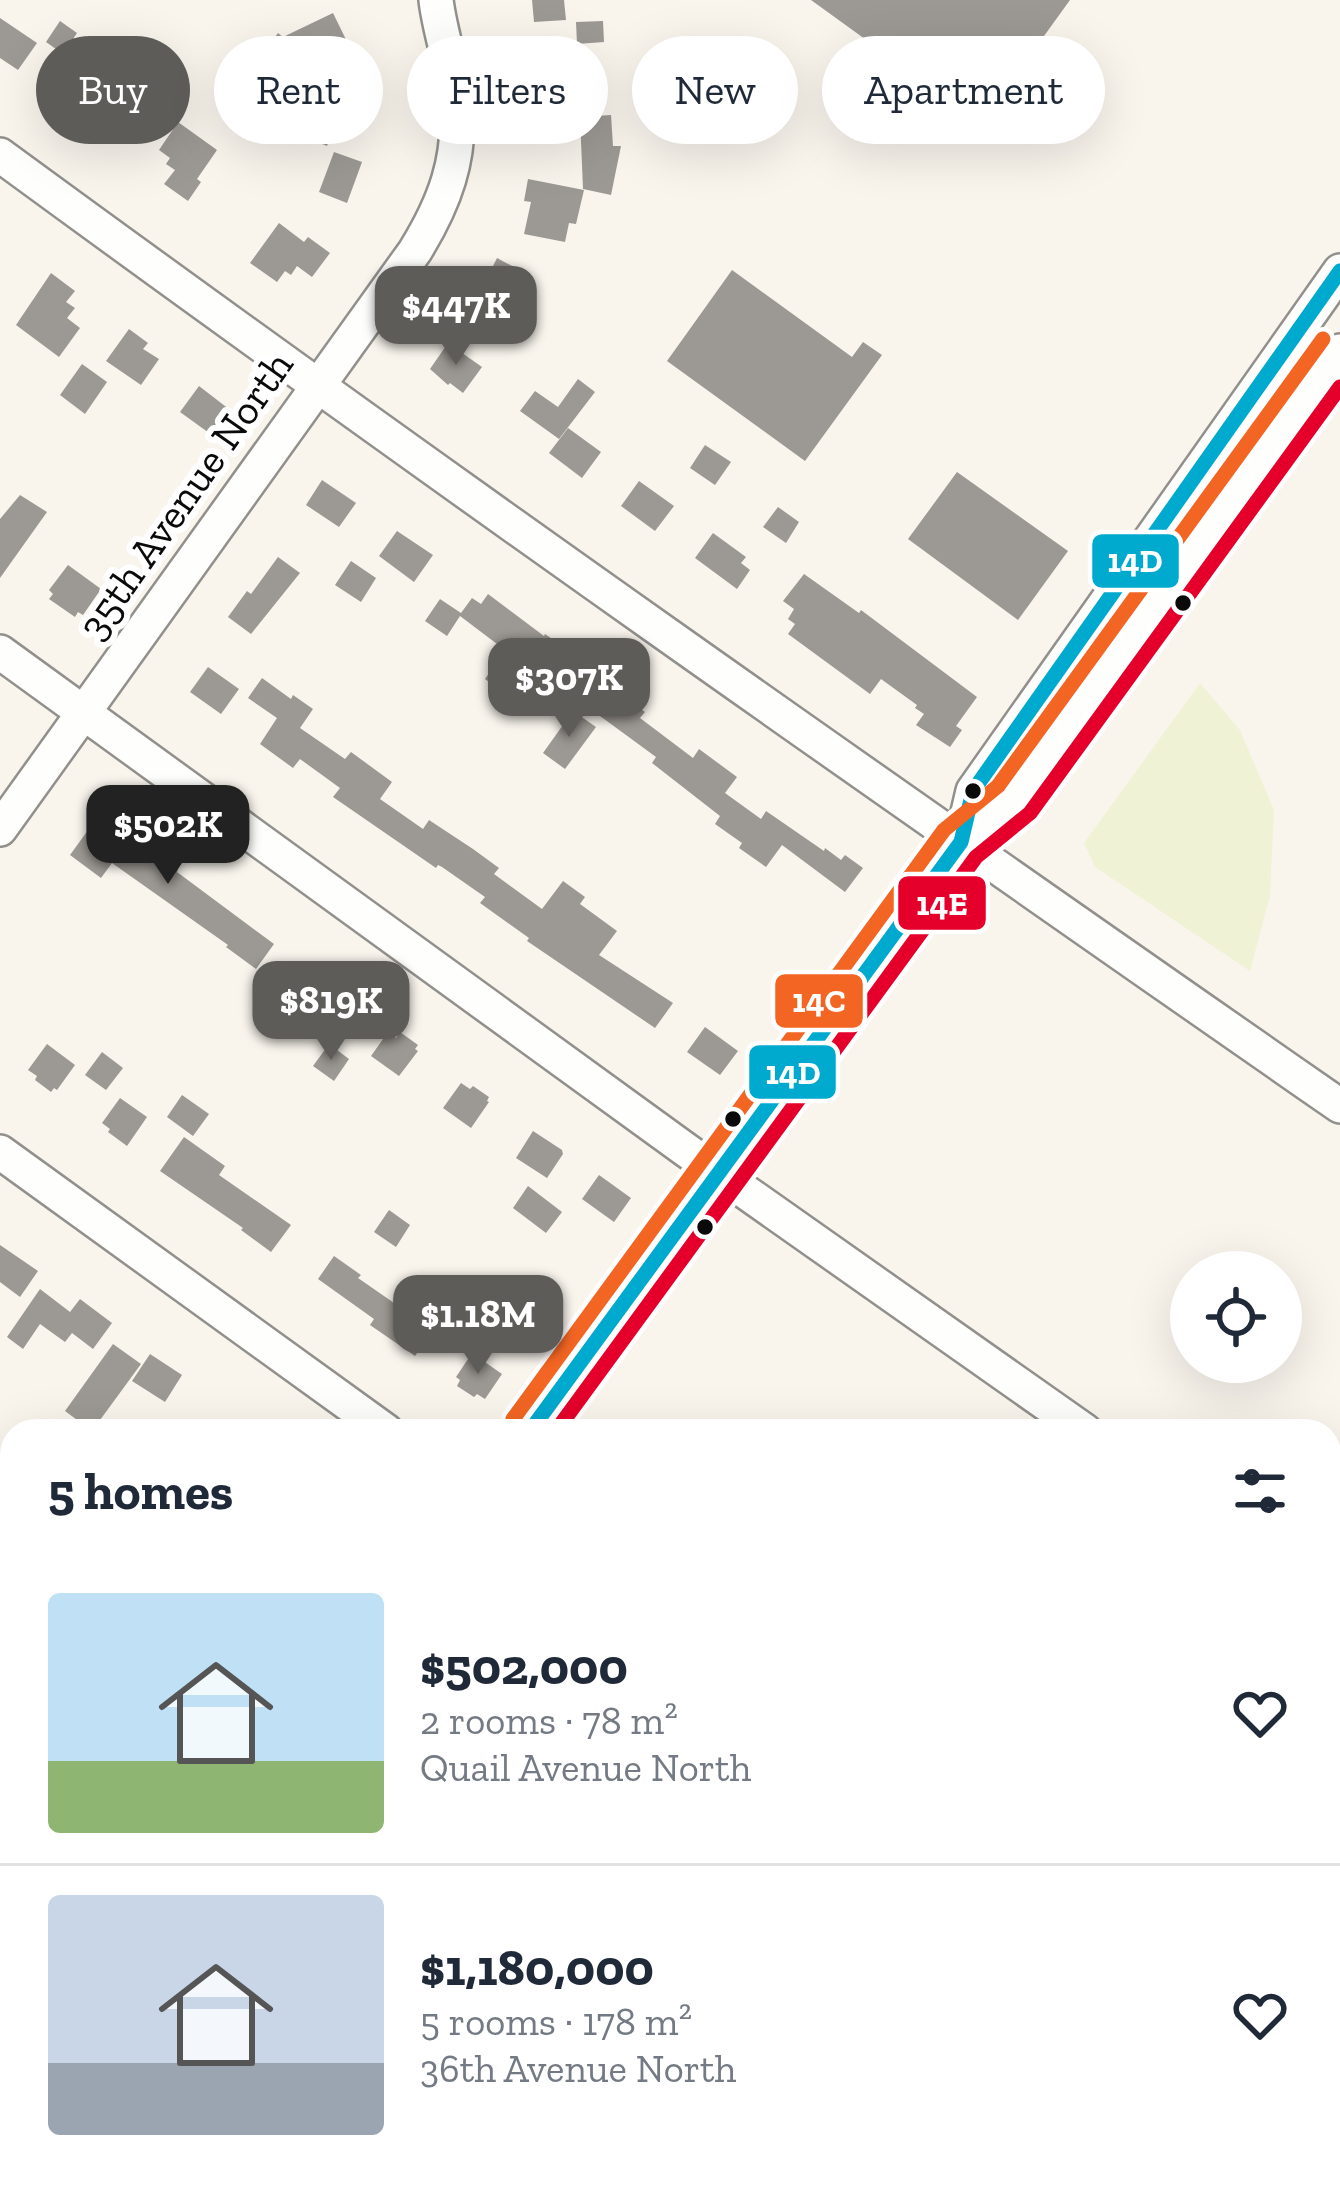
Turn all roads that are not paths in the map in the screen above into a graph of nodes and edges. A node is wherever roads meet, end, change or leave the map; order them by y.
1 (436, 0) edge
2 (0, 155) edge
3 (1340, 271) edge
4 (1340, 351) edge
5 (316, 387) junction
6 (0, 652) edge
7 (84, 713) junction
8 (0, 829) edge
9 (961, 842) junction
10 (1340, 1106) edge
11 (0, 1152) edge
12 (717, 1172) junction
13 (369, 1419) edge
14 (539, 1419) edge
15 (1068, 1419) edge

1 - 5 street, 35th Avenue North
2 - 5 street
3 - 9 street
4 - 9 street
5 - 7 street, 35th Avenue North
5 - 9 street
6 - 7 street
7 - 8 street, 35th Avenue North
7 - 12 street
9 - 10 street
9 - 12 street
11 - 13 street
12 - 14 street
12 - 15 street

